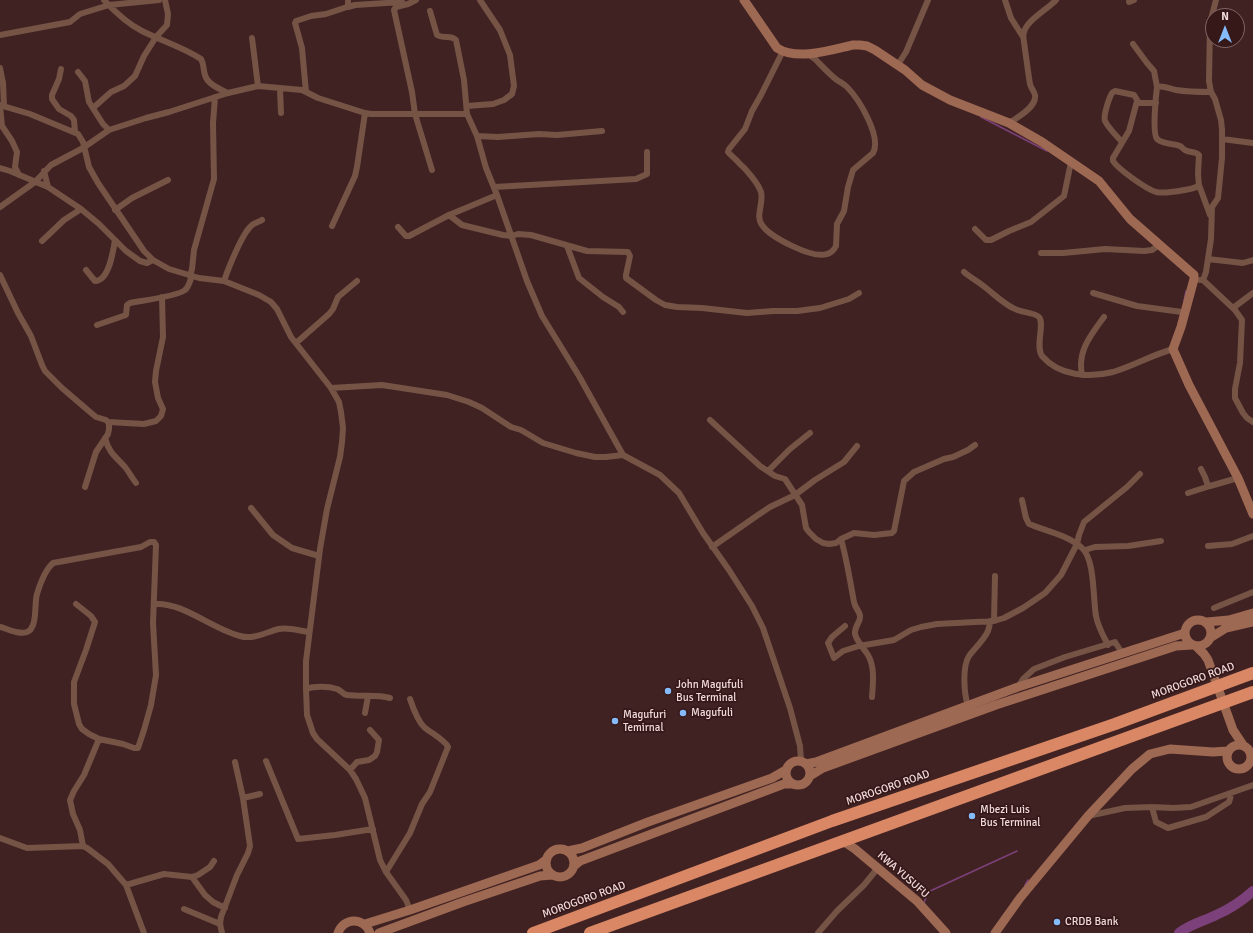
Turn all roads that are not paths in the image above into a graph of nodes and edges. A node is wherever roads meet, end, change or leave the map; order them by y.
1 (104, 0) edge
2 (159, 0) edge
3 (165, 0) edge
4 (480, 0) edge
5 (744, 0) edge
6 (928, 0) edge
7 (1005, 0) edge
8 (1056, 0) edge
9 (1216, 0) edge
10 (416, 1) edge
11 (348, 3) edge
12 (109, 6) junction
13 (430, 11) dead end
14 (0, 35) edge
15 (1023, 36) junction
16 (156, 37) junction
17 (252, 38) dead end
18 (1133, 44) dead end
19 (782, 51) junction
20 (808, 54) junction
21 (897, 66) junction
22 (0, 68) edge
23 (61, 69) dead end
24 (78, 72) dead end
25 (258, 86) junction
26 (1157, 86) junction
27 (280, 89) junction
28 (306, 92) junction
29 (1211, 92) junction
30 (228, 93) junction
31 (214, 97) junction
32 (1137, 101) junction
33 (1156, 103) junction
34 (1, 105) edge
35 (467, 106) junction
36 (93, 108) junction
37 (281, 113) dead end
38 (365, 113) junction
39 (414, 114) junction
40 (467, 114) junction
41 (1009, 123) junction
42 (109, 130) junction
43 (602, 131) dead end
44 (75, 132) junction
45 (477, 136) junction
46 (1222, 139) junction
47 (1122, 142) junction
48 (1253, 143) edge
49 (84, 148) junction
50 (647, 152) dead end
51 (1070, 162) junction
52 (0, 168) edge
53 (432, 170) dead end
54 (44, 171) junction
55 (19, 174) junction
56 (168, 180) dead end
57 (35, 182) junction
58 (1199, 185) junction
59 (48, 187) junction
60 (494, 187) junction
61 (497, 195) junction
62 (0, 207) edge
63 (81, 209) junction
64 (115, 210) junction
65 (449, 215) junction
66 (1211, 218) junction
67 (262, 220) dead end
68 (332, 226) dead end
69 (398, 227) dead end
70 (975, 229) dead end
71 (512, 236) junction
72 (115, 240) junction
73 (42, 241) dead end
74 (1159, 245) junction
75 (567, 246) junction
76 (1041, 253) dead end
77 (153, 260) junction
78 (1208, 260) junction
79 (1253, 260) edge
80 (86, 270) dead end
81 (964, 272) dead end
82 (0, 275) edge
83 (191, 276) junction
84 (1199, 280) junction
85 (224, 281) junction
86 (357, 281) dead end
87 (6, 290) junction
88 (1253, 292) edge
89 (859, 293) dead end
90 (1093, 293) dead end
91 (0, 294) edge
92 (162, 297) junction
93 (1233, 308) junction
94 (623, 312) dead end
95 (1184, 314) junction
96 (1104, 317) dead end
97 (97, 325) dead end
98 (296, 343) junction
99 (1173, 350) junction
100 (1082, 375) junction
101 (331, 388) junction
102 (710, 420) dead end
103 (108, 422) junction
104 (1253, 422) edge
105 (810, 433) dead end
106 (105, 438) junction
107 (975, 445) dead end
108 (857, 446) dead end
109 (623, 454) junction
110 (1201, 469) dead end
111 (768, 471) junction
112 (1140, 474) dead end
113 (1238, 478) junction
114 (136, 483) dead end
115 (1208, 486) junction
116 (85, 487) dead end
117 (1188, 493) dead end
118 (795, 495) junction
119 (1022, 500) dead end
120 (251, 508) dead end
121 (1253, 514) edge
122 (1253, 536) edge
123 (842, 539) junction
124 (1161, 541) dead end
125 (1077, 544) junction
126 (1208, 546) dead end
127 (712, 547) junction
128 (1085, 550) junction
129 (319, 556) junction
130 (995, 576) dead end
131 (1253, 592) edge
132 (76, 604) dead end
133 (154, 604) junction
134 (1214, 608) dead end
135 (1253, 613) edge
136 (992, 621) junction
137 (1207, 622) junction
138 (1253, 622) edge
139 (844, 626) dead end
140 (0, 627) edge
141 (309, 632) junction
142 (1185, 633) junction
143 (1209, 640) junction
144 (1108, 645) junction
145 (1194, 645) junction
146 (861, 646) junction
147 (1122, 653) junction
148 (1208, 660) junction
149 (1253, 673) edge
150 (1018, 687) junction
151 (306, 688) junction
152 (1253, 692) edge
153 (368, 696) junction
154 (872, 697) dead end
155 (390, 698) dead end
156 (410, 699) dead end
157 (968, 706) junction
158 (365, 713) dead end
159 (370, 730) dead end
160 (1233, 730) junction
161 (100, 739) junction
162 (1247, 746) edge
163 (1229, 750) junction
164 (266, 761) dead end
165 (235, 762) dead end
166 (803, 762) junction
167 (1252, 762) edge
168 (350, 770) junction
169 (786, 770) junction
170 (810, 776) junction
171 (792, 784) junction
172 (1253, 785) edge
173 (260, 794) dead end
174 (1231, 794) junction
175 (243, 798) junction
176 (1152, 807) junction
177 (1088, 816) junction
178 (373, 829) junction
179 (0, 838) edge
180 (841, 842) junction
181 (83, 846) junction
182 (568, 851) junction
183 (546, 860) junction
184 (214, 861) dead end
185 (574, 866) junction
186 (877, 869) junction
187 (386, 872) junction
188 (552, 875) junction
189 (192, 877) junction
190 (126, 885) junction
191 (225, 908) junction
192 (184, 909) dead end
193 (410, 910) junction
194 (220, 924) junction
195 (365, 924) junction
196 (340, 929) edge
197 (144, 933) edge
198 (222, 933) edge
199 (329, 933) edge
200 (370, 933) edge
201 (379, 933) edge
202 (533, 933) edge
203 (590, 933) edge
204 (818, 933) edge
205 (946, 933) edge
206 (995, 933) edge

1 - 12 street
2 - 12 street
3 - 16 street
4 - 35 street
5 - 19 street
6 - 21 street
7 - 15 street
8 - 15 street
9 - 29 street
10 - 11 street
10 - 39 street
11 - 28 street
12 - 14 street
12 - 16 street
13 - 35 street
15 - 41 street
16 - 30 street
16 - 36 street
17 - 25 street
18 - 26 street
19 - 20 street
19 - 20 street
20 - 21 street
21 - 41 street
22 - 34 street
23 - 44 street
24 - 36 street
25 - 27 street
25 - 30 street
26 - 29 street
26 - 33 street
27 - 28 street
27 - 37 street
28 - 38 street
29 - 46 street
30 - 31 street
31 - 42 street
31 - 83 street
32 - 33 street
32 - 47 street
32 - 47 street
33 - 58 street
34 - 44 street
34 - 55 street
35 - 40 street
36 - 42 street
38 - 39 street
38 - 68 street
39 - 40 street
39 - 53 street
40 - 45 street
41 - 51 street
42 - 49 street
43 - 45 street
44 - 49 street
45 - 60 street
46 - 48 street
46 - 66 street
47 - 58 street
49 - 54 street
49 - 64 street
50 - 60 street
51 - 70 street
51 - 74 street
52 - 55 street
54 - 57 street
54 - 59 street
55 - 57 street
56 - 64 street
57 - 59 street
57 - 62 street
58 - 66 street
59 - 63 street
60 - 61 street
61 - 65 street
61 - 71 street
63 - 72 street
63 - 73 street
64 - 77 street
65 - 69 street
65 - 71 street
66 - 78 street
67 - 85 street
71 - 75 street
71 - 109 street
72 - 77 street
72 - 80 street
74 - 76 street
74 - 84 street
75 - 89 street
75 - 94 street
77 - 83 street
78 - 79 street
78 - 84 street
81 - 100 street
82 - 87 street
83 - 85 street
83 - 92 street
84 - 93 street
84 - 95 street
85 - 98 street
86 - 98 street
87 - 91 street
87 - 103 street
88 - 93 street
90 - 95 street
92 - 97 street
92 - 103 street
93 - 104 street
95 - 99 street
96 - 100 street
98 - 101 street
99 - 100 street
99 - 113 street
101 - 109 street
101 - 129 street
102 - 111 street
103 - 106 street
105 - 111 street
106 - 114 street
106 - 116 street
107 - 123 street
108 - 118 street
109 - 127 street
110 - 115 street
111 - 118 street
112 - 125 street
113 - 115 street
113 - 121 street
115 - 117 street
118 - 123 street
118 - 127 street
119 - 125 street
120 - 129 street
122 - 126 street
123 - 146 street
124 - 128 street
125 - 128 street
125 - 136 street
127 - 166 street
128 - 144 street
129 - 141 street
130 - 136 street
131 - 134 street
132 - 161 street
133 - 140 street
133 - 141 street
133 - 161 street
135 - 137 street
136 - 146 street
136 - 157 street
137 - 142 street
137 - 143 street
138 - 143 street
139 - 146 street
141 - 151 street
142 - 145 street
142 - 147 street
143 - 145 street
143 - 148 street
144 - 147 street
144 - 150 street
145 - 148 street
145 - 170 street
146 - 154 street
147 - 150 street
148 - 160 street
149 - 202 highway, MOROGORO ROAD
150 - 157 street
151 - 153 street
151 - 168 street
152 - 180 highway
153 - 155 street
153 - 158 street
156 - 187 street
157 - 166 street
159 - 168 street
160 - 162 street
160 - 163 street
161 - 181 street
162 - 163 street
162 - 167 street
163 - 167 street
163 - 177 street
164 - 178 street
165 - 175 street
166 - 169 street
166 - 170 street
168 - 178 street
169 - 171 street
169 - 182 street
170 - 171 street
171 - 185 street
172 - 174 street
173 - 175 street
174 - 176 street
174 - 176 street
175 - 191 street
176 - 177 street
177 - 206 street
178 - 187 street
179 - 181 street
180 - 186 street, KWA YUSUFU
180 - 203 highway
181 - 190 street
182 - 183 street
182 - 185 street
183 - 188 street
183 - 193 street
184 - 189 street
185 - 188 street
186 - 204 street
186 - 205 street, KWA YUSUFU
187 - 193 street
188 - 201 street
189 - 190 street
189 - 191 street
190 - 197 street
191 - 194 street
192 - 194 street
193 - 195 street
194 - 198 street
195 - 196 street
195 - 200 street
196 - 199 street

